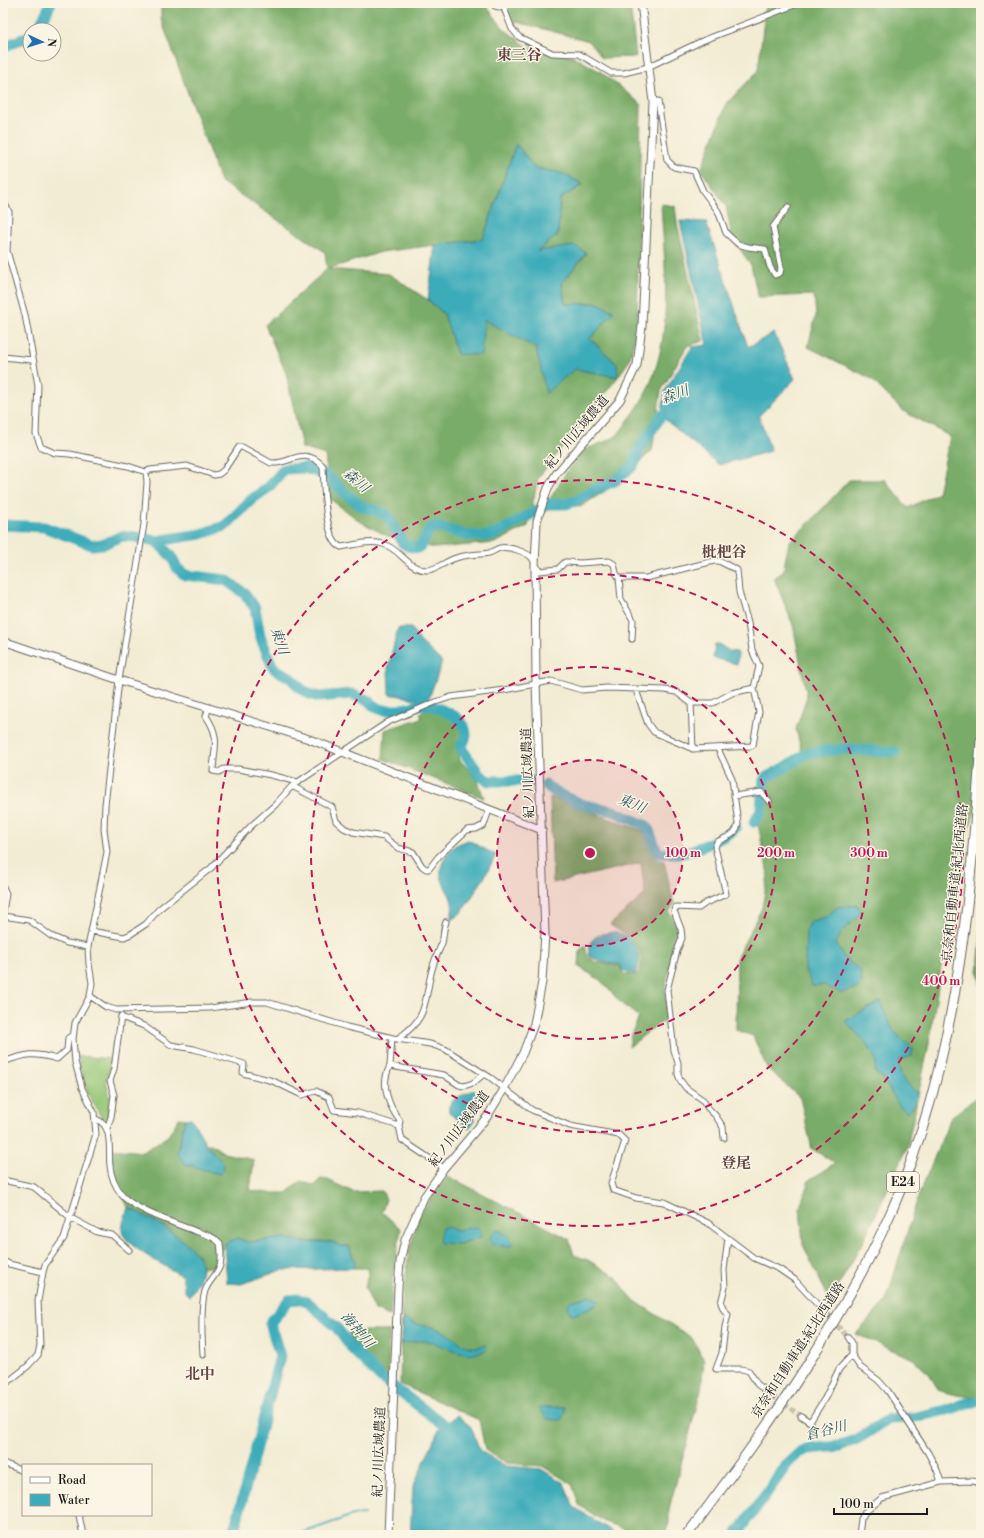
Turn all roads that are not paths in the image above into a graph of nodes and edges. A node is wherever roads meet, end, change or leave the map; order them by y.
1 (492, 3) edge
2 (641, 3) edge
3 (797, 4) dead end
4 (648, 67) junction
5 (653, 102) junction
6 (3, 200) edge
7 (788, 207) dead end
8 (3, 357) edge
9 (32, 360) junction
10 (146, 472) junction
11 (535, 565) junction
12 (619, 578) junction
13 (632, 639) dead end
14 (3, 641) edge
15 (119, 680) junction
16 (536, 683) junction
17 (754, 688) junction
18 (636, 690) junction
19 (691, 703) junction
20 (209, 707) junction
21 (981, 741) edge
22 (693, 749) junction
23 (718, 749) junction
24 (342, 752) junction
25 (297, 782) junction
26 (292, 786) junction
27 (734, 796) junction
28 (769, 801) dead end
29 (488, 810) junction
30 (542, 830) junction
31 (3, 887) edge
32 (3, 911) edge
33 (3, 916) edge
34 (446, 922) dead end
35 (91, 931) junction
36 (88, 947) junction
37 (90, 996) junction
38 (121, 1010) junction
39 (121, 1017) junction
40 (73, 1035) junction
41 (395, 1039) junction
42 (3, 1062) edge
43 (390, 1066) junction
44 (484, 1074) junction
45 (504, 1089) junction
46 (96, 1119) junction
47 (399, 1126) junction
48 (107, 1128) junction
49 (724, 1138) dead end
50 (444, 1168) junction
51 (3, 1180) edge
52 (72, 1218) junction
53 (728, 1238) junction
54 (129, 1250) dead end
55 (3, 1261) edge
56 (43, 1272) junction
57 (827, 1315) tunnel mouth
58 (848, 1337) tunnel mouth
59 (852, 1354) junction
60 (203, 1355) dead end
61 (3, 1386) edge
62 (772, 1396) tunnel mouth
63 (801, 1416) tunnel mouth
64 (3, 1463) edge
65 (22, 1470) edge
66 (941, 1482) junction
67 (981, 1483) edge
68 (79, 1516) edge
69 (82, 1535) edge
70 (388, 1535) edge
71 (687, 1535) edge
72 (859, 1535) edge

1 - 4 street
2 - 4 street, 紀ノ川広域農道
3 - 4 street
4 - 5 street, 紀ノ川広域農道
5 - 7 street
5 - 11 street, 紀ノ川広域農道
6 - 9 street
8 - 9 street
9 - 10 street
10 - 11 street
10 - 15 street
11 - 12 street
11 - 16 street, 紀ノ川広域農道
12 - 13 street
12 - 17 street
14 - 15 street
15 - 20 street
15 - 35 street
16 - 18 street
16 - 24 street
16 - 30 street, 紀ノ川広域農道
17 - 19 street
17 - 23 street
18 - 19 street
18 - 22 street
19 - 22 street
20 - 24 street
20 - 25 street
21 - 71 highway, 京奈和自動車道;紀北西道路 / E24
22 - 23 street
23 - 27 street
24 - 25 street
24 - 29 street
25 - 26 street
26 - 29 street
26 - 35 street
27 - 28 street
27 - 49 street
29 - 30 street
30 - 45 street, 紀ノ川広域農道
31 - 32 street
33 - 36 street
34 - 41 street
35 - 36 street
36 - 37 street
37 - 38 street
37 - 40 street
38 - 39 street
38 - 41 street
39 - 47 street
39 - 48 street
40 - 42 street
40 - 46 street
41 - 43 street
41 - 44 street
43 - 44 street
43 - 47 street
44 - 45 street
45 - 50 street, 紀ノ川広域農道
45 - 53 street
46 - 48 street
46 - 52 street
47 - 50 street
48 - 60 street
50 - 70 street, 紀ノ川広域農道
51 - 52 street
52 - 54 street
52 - 56 street
53 - 57 street
53 - 62 street
55 - 56 street
56 - 61 street
58 - 59 street
59 - 63 street
59 - 66 street
64 - 65 street
66 - 67 street
66 - 72 street
68 - 69 street

